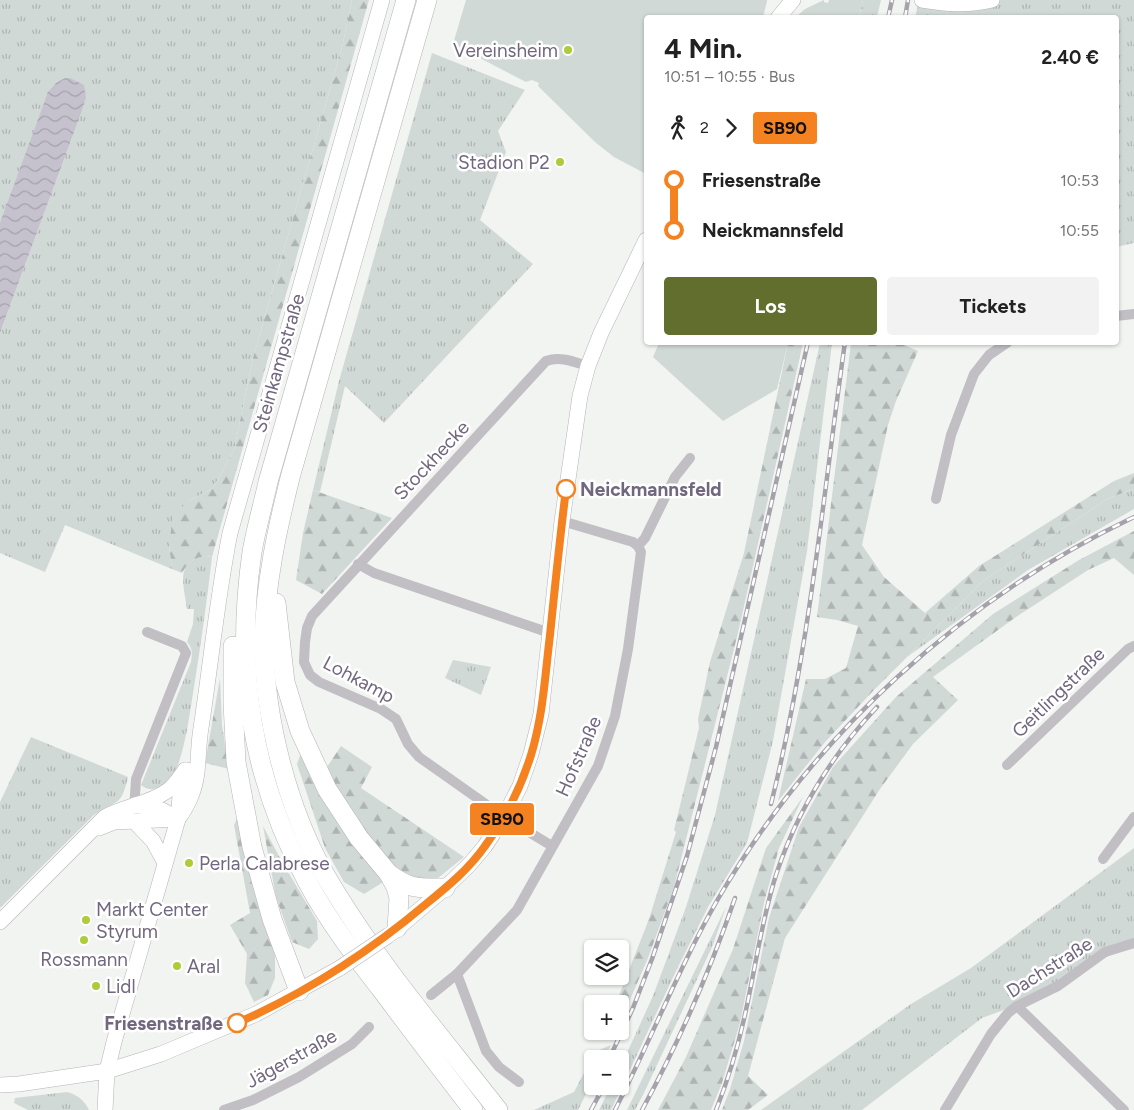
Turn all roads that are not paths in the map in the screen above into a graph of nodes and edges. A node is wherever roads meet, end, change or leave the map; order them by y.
1 (382, 0) edge
2 (406, 0) edge
3 (427, 0) edge
4 (793, 0) edge
5 (992, 0) edge
6 (928, 1) edge
7 (780, 15) edge
8 (644, 244) edge
9 (1134, 314) edge
10 (1119, 316) edge
11 (1004, 345) edge
12 (588, 366) junction
13 (690, 458) dead end
14 (936, 498) dead end
15 (562, 521) junction
16 (278, 525) junction
17 (638, 546) junction
18 (253, 549) junction
19 (358, 564) junction
20 (312, 616) joint
21 (147, 632) dead end
22 (550, 633) junction
23 (1134, 646) edge
24 (200, 731) junction
25 (189, 763) junction
26 (1007, 765) dead end
27 (134, 805) junction
28 (504, 817) junction
29 (1134, 817) edge
30 (178, 819) junction
31 (134, 821) junction
32 (93, 830) junction
33 (552, 846) junction
34 (1104, 859) dead end
35 (165, 863) junction
36 (389, 874) junction
37 (445, 888) junction
38 (0, 922) edge
39 (393, 932) junction
40 (1134, 943) edge
41 (457, 974) junction
42 (300, 991) junction
43 (432, 995) dead end
44 (1017, 1006) junction
45 (368, 1027) dead end
46 (107, 1071) junction
47 (519, 1082) dead end
48 (0, 1085) edge
49 (254, 1105) edge
50 (105, 1110) edge
51 (224, 1110) edge
52 (473, 1110) edge
53 (498, 1110) edge
54 (945, 1110) edge
55 (1124, 1110) edge

1 - 24 main road, Steinkampstraße
2 - 18 highway
3 - 16 highway
4 - 7 main road
5 - 6 main road
8 - 12 main road
9 - 10 street
11 - 14 street
12 - 15 main road
12 - 19 street, Stockhecke
13 - 17 street
15 - 17 street
15 - 22 main road
16 - 36 highway
16 - 53 highway
17 - 33 street, Hofstraße
18 - 42 highway
18 - 52 highway
19 - 20 street, Stockhecke
19 - 22 street
20 - 28 street, Lohkamp
21 - 27 street
22 - 28 main road
23 - 26 street, Geitlingstraße
24 - 25 main road, Steinkampstraße
24 - 30 main road, Steinkampstraße
25 - 27 main road
25 - 30 main road, Steinkampstraße
27 - 30 main road
27 - 31 street
27 - 32 main road
28 - 33 street, Lohkamp
28 - 37 main road
29 - 34 street
30 - 31 main road
30 - 35 main road, Steinkampstraße
31 - 32 main road
31 - 35 main road
32 - 38 main road
33 - 41 street, Hofstraße
35 - 46 main road, Steinkampstraße
36 - 37 highway
36 - 39 highway
37 - 39 main road
39 - 42 main road, bridge
40 - 44 street, Dachstraße
41 - 43 street, Hofstraße
41 - 47 street
42 - 46 main road
44 - 54 street, Dachstraße
44 - 55 street
45 - 49 street, Jägerstraße
46 - 48 main road
46 - 50 main road, Steinkampstraße
49 - 51 street, Jägerstraße

